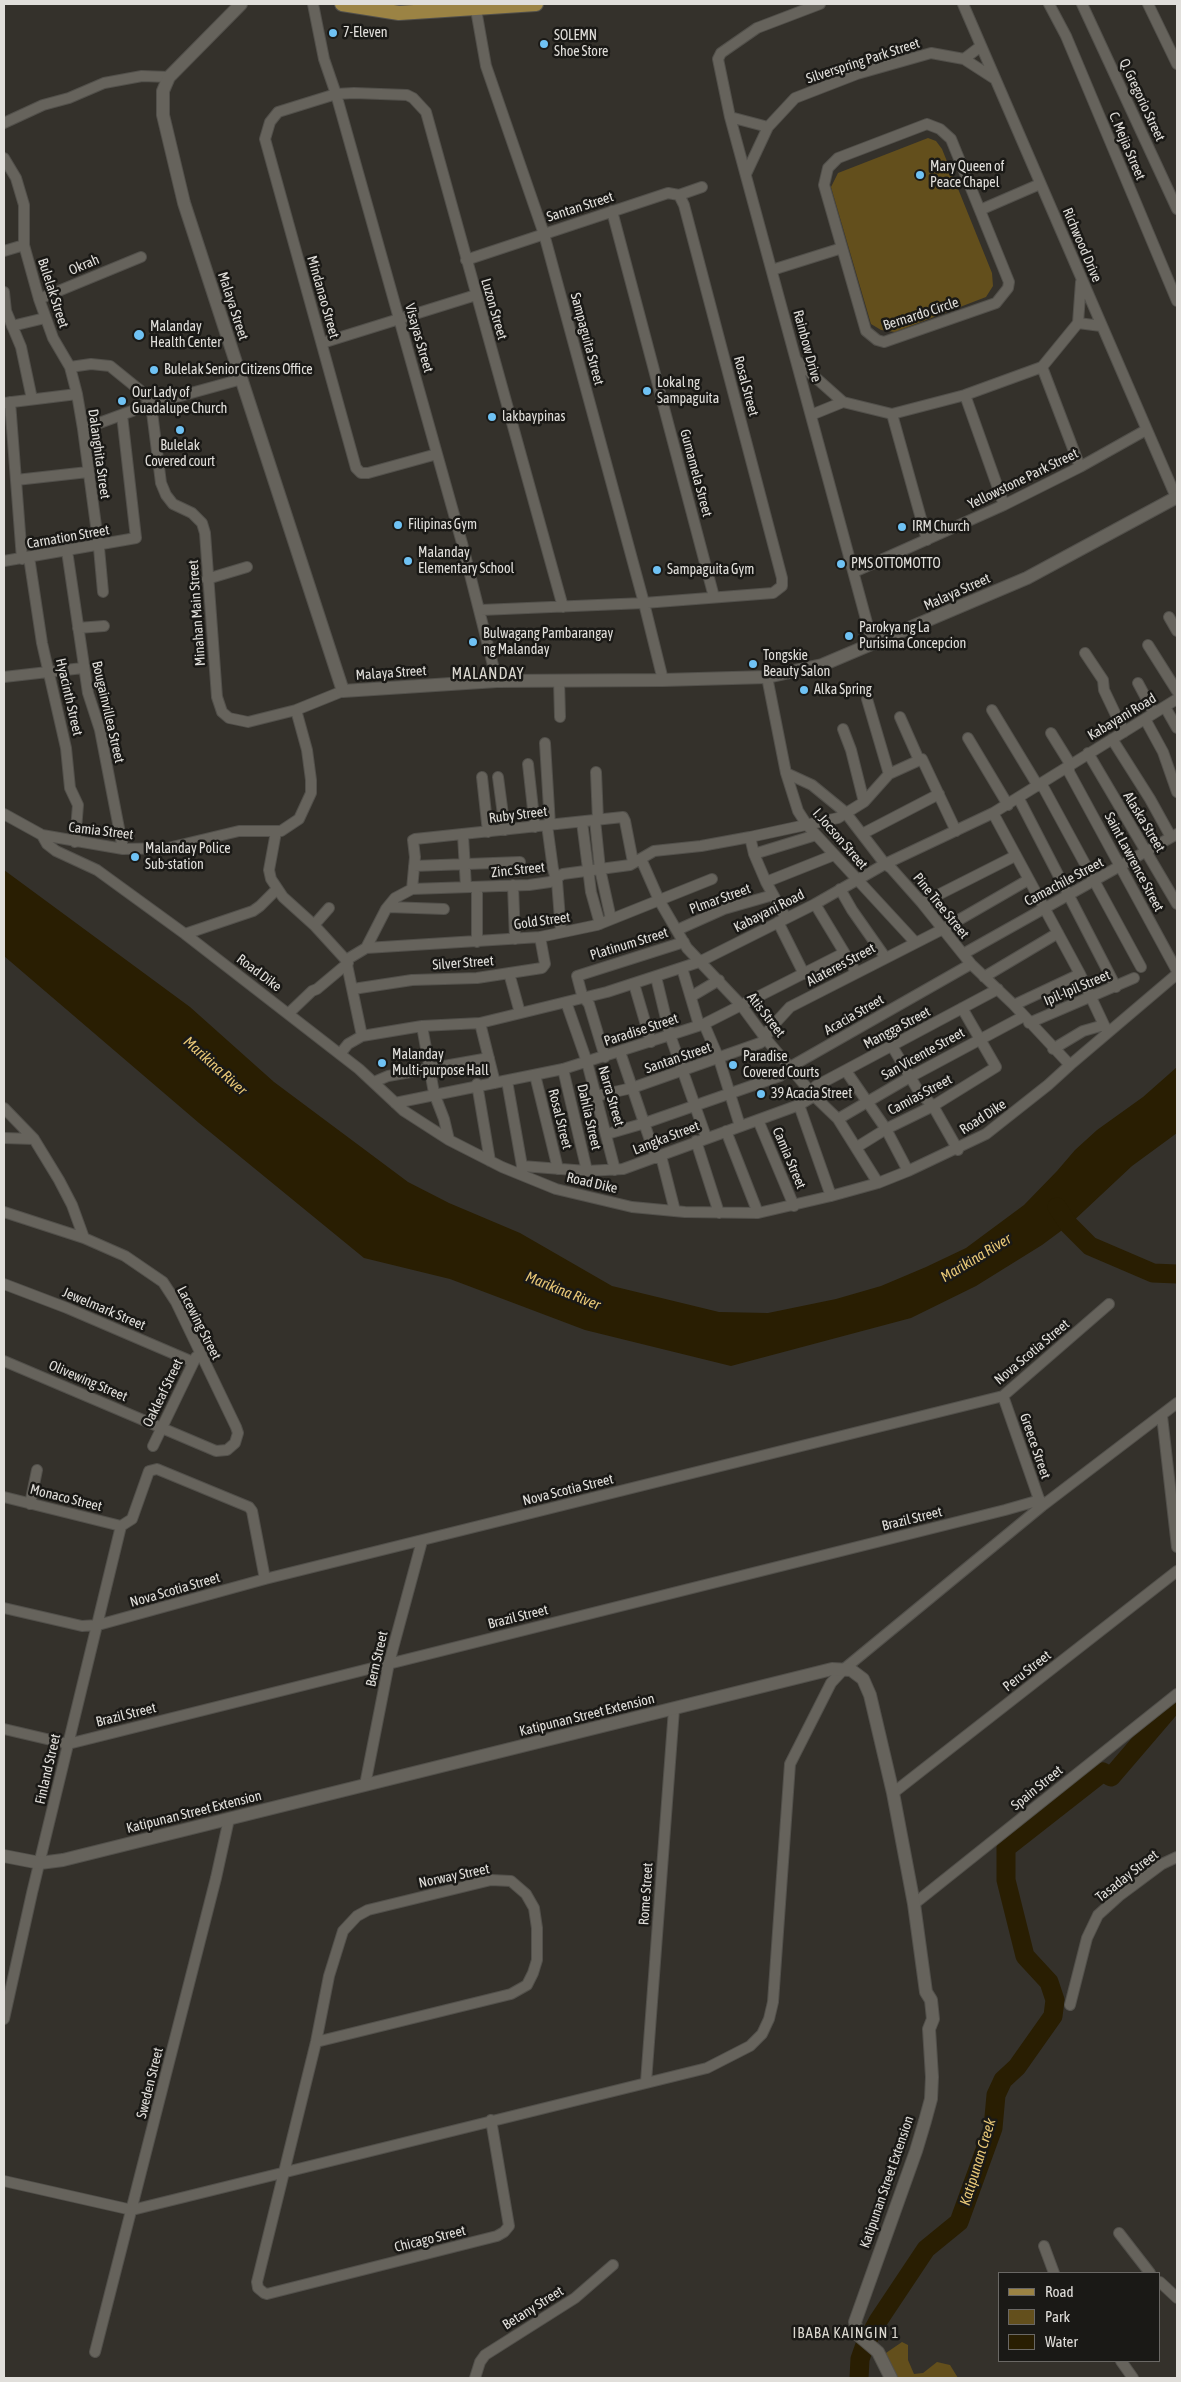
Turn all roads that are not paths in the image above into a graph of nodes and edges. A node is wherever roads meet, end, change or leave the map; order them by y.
1 (241, 4) edge
2 (314, 4) edge
3 (342, 4) edge
4 (536, 4) edge
5 (820, 4) edge
6 (963, 4) edge
7 (1049, 4) edge
8 (1082, 4) edge
9 (1148, 4) edge
10 (497, 5) edge
11 (475, 6) edge
12 (981, 46) junction
13 (964, 58) junction
14 (1177, 64) edge
15 (170, 77) junction
16 (995, 80) junction
17 (336, 94) junction
18 (730, 117) junction
19 (4, 123) edge
20 (768, 127) junction
21 (4, 159) edge
22 (746, 174) junction
23 (1040, 184) junction
24 (702, 187) dead end
25 (679, 195) junction
26 (1177, 209) edge
27 (980, 210) junction
28 (612, 211) junction
29 (544, 234) junction
30 (24, 245) junction
31 (842, 248) junction
32 (4, 250) edge
33 (141, 257) dead end
34 (466, 260) junction
35 (772, 270) junction
36 (1081, 279) junction
37 (4, 292) edge
38 (476, 296) junction
39 (39, 299) junction
40 (1177, 301) edge
41 (45, 318) junction
42 (399, 318) junction
43 (1078, 323) junction
44 (12, 326) junction
45 (1102, 326) junction
46 (322, 342) junction
47 (797, 361) junction
48 (70, 367) junction
49 (1042, 367) junction
50 (242, 379) junction
51 (77, 394) junction
52 (965, 395) junction
53 (32, 399) junction
54 (7, 402) edge
55 (843, 402) junction
56 (150, 404) junction
57 (892, 414) junction
58 (122, 415) junction
59 (811, 415) junction
60 (82, 429) junction
61 (1146, 430) junction
62 (437, 454) junction
63 (1080, 467) junction
64 (88, 472) junction
65 (16, 480) junction
66 (1177, 497) edge
67 (1004, 505) junction
68 (927, 540) junction
69 (98, 545) junction
70 (67, 551) junction
71 (26, 558) junction
72 (4, 561) edge
73 (247, 568) dead end
74 (854, 572) junction
75 (207, 579) junction
76 (103, 592) dead end
77 (714, 597) junction
78 (644, 602) junction
79 (563, 607) junction
80 (481, 610) junction
81 (1169, 617) dead end
82 (104, 626) dead end
83 (78, 628) junction
84 (1177, 631) edge
85 (873, 645) junction
86 (1148, 645) dead end
87 (1085, 653) dead end
88 (83, 668) junction
89 (48, 672) junction
90 (4, 677) edge
91 (767, 677) junction
92 (560, 680) junction
93 (663, 680) junction
94 (497, 681) junction
95 (1138, 684) dead end
96 (1177, 690) edge
97 (343, 691) junction
98 (868, 699) dead end
99 (1177, 699) edge
100 (1165, 707) junction
101 (296, 710) junction
102 (992, 710) dead end
103 (1154, 713) junction
104 (900, 716) dead end
105 (560, 717) dead end
106 (1145, 719) junction
107 (1177, 728) edge
108 (843, 729) dead end
109 (1124, 732) junction
110 (1051, 733) dead end
111 (968, 738) dead end
112 (1112, 739) junction
113 (545, 744) dead end
114 (1088, 753) junction
115 (921, 759) junction
116 (528, 764) dead end
117 (1069, 766) junction
118 (596, 772) dead end
119 (786, 773) junction
120 (889, 774) junction
121 (482, 777) dead end
122 (498, 777) dead end
123 (1040, 784) junction
124 (1177, 792) edge
125 (939, 794) junction
126 (1019, 799) junction
127 (864, 802) junction
128 (1008, 805) junction
129 (845, 812) junction
130 (993, 813) junction
131 (4, 814) edge
132 (625, 819) joint
133 (596, 820) junction
134 (582, 822) junction
135 (548, 825) junction
136 (807, 825) junction
137 (535, 827) junction
138 (505, 830) junction
139 (956, 831) junction
140 (276, 832) junction
141 (488, 832) junction
142 (862, 834) junction
143 (42, 835) junction
144 (463, 835) junction
145 (816, 835) junction
146 (1174, 835) edge
147 (750, 837) junction
148 (75, 842) junction
149 (123, 849) junction
150 (1146, 852) junction
151 (754, 854) junction
152 (834, 855) junction
153 (1015, 856) junction
154 (637, 861) junction
155 (520, 862) dead end
156 (886, 864) junction
157 (414, 866) junction
158 (465, 866) junction
159 (1120, 867) junction
160 (600, 869) junction
161 (588, 871) junction
162 (555, 879) junction
163 (712, 879) dead end
164 (857, 880) junction
165 (1028, 880) junction
166 (1095, 881) junction
167 (766, 882) junction
168 (513, 885) junction
169 (466, 887) junction
170 (477, 887) junction
171 (412, 888) junction
172 (840, 889) junction
173 (276, 890) junction
174 (1069, 894) junction
175 (773, 895) junction
176 (658, 900) junction
177 (922, 903) junction
178 (815, 904) junction
179 (1177, 904) edge
180 (388, 907) junction
181 (1044, 907) junction
182 (330, 908) dead end
183 (444, 910) dead end
184 (611, 919) junction
185 (782, 920) junction
186 (600, 924) junction
187 (314, 925) junction
188 (943, 929) junction
189 (677, 930) junction
190 (561, 932) junction
191 (1058, 933) junction
192 (185, 934) junction
193 (540, 937) junction
194 (515, 939) junction
195 (477, 942) junction
196 (684, 942) junction
197 (916, 942) junction
198 (366, 948) junction
199 (844, 953) junction
200 (963, 954) junction
201 (885, 957) junction
202 (347, 962) junction
203 (699, 962) junction
204 (971, 964) junction
205 (682, 968) junction
206 (1140, 968) dead end
207 (856, 972) junction
208 (1177, 972) edge
209 (509, 973) junction
210 (804, 974) junction
211 (1080, 974) junction
212 (656, 977) junction
213 (984, 977) junction
214 (1134, 978) dead end
215 (719, 980) junction
216 (634, 984) junction
217 (1116, 986) junction
218 (353, 989) junction
219 (998, 989) junction
220 (692, 996) junction
221 (1091, 997) junction
222 (585, 998) junction
223 (566, 1002) junction
224 (741, 1005) junction
225 (1014, 1005) junction
226 (962, 1008) junction
227 (289, 1013) junction
228 (520, 1013) junction
229 (1026, 1020) junction
230 (480, 1022) junction
231 (702, 1024) junction
232 (422, 1026) junction
233 (1107, 1029) junction
234 (362, 1036) junction
235 (670, 1036) junction
236 (980, 1038) junction
237 (766, 1039) junction
238 (651, 1042) junction
239 (892, 1046) junction
240 (1052, 1048) junction
241 (620, 1052) junction
242 (340, 1054) junction
243 (605, 1057) junction
244 (489, 1058) junction
245 (719, 1059) junction
246 (587, 1062) junction
247 (1070, 1064) junction
248 (790, 1067) junction
249 (430, 1068) junction
250 (563, 1069) junction
251 (684, 1070) junction
252 (846, 1071) junction
253 (535, 1075) junction
254 (910, 1076) junction
255 (374, 1082) junction
256 (507, 1082) junction
257 (495, 1083) junction
258 (477, 1084) junction
259 (632, 1088) junction
260 (434, 1093) junction
261 (729, 1094) junction
262 (812, 1094) junction
263 (596, 1096) junction
264 (868, 1101) junction
265 (395, 1103) junction
266 (799, 1105) junction
267 (695, 1106) junction
268 (933, 1106) junction
269 (4, 1108) edge
270 (838, 1119) junction
271 (758, 1120) junction
272 (645, 1123) junction
273 (740, 1126) junction
274 (886, 1129) junction
275 (726, 1131) junction
276 (607, 1134) junction
277 (706, 1137) junction
278 (4, 1138) edge
279 (34, 1139) junction
280 (449, 1140) junction
281 (696, 1141) junction
282 (857, 1147) junction
283 (958, 1150) junction
284 (659, 1157) junction
285 (490, 1161) junction
286 (558, 1169) junction
287 (616, 1170) junction
288 (521, 1171) junction
289 (908, 1171) junction
290 (588, 1172) junction
291 (878, 1183) junction
292 (831, 1196) junction
293 (794, 1206) junction
294 (675, 1211) junction
295 (4, 1212) edge
296 (719, 1213) junction
297 (758, 1213) junction
298 (84, 1238) junction
299 (4, 1284) edge
300 (1109, 1304) dead end
301 (198, 1352) junction
302 (4, 1361) edge
303 (193, 1362) junction
304 (1003, 1396) junction
305 (1177, 1403) edge
306 (1162, 1416) junction
307 (161, 1427) junction
308 (153, 1446) dead end
309 (37, 1470) dead end
310 (4, 1497) edge
311 (1041, 1503) junction
312 (30, 1504) junction
313 (121, 1526) junction
314 (422, 1541) junction
315 (1177, 1547) edge
316 (1177, 1571) edge
317 (265, 1579) junction
318 (4, 1608) edge
319 (98, 1625) junction
320 (389, 1663) junction
321 (844, 1669) junction
322 (1177, 1694) edge
323 (674, 1709) junction
324 (4, 1729) edge
325 (68, 1744) junction
326 (365, 1785) junction
327 (893, 1793) junction
328 (229, 1819) junction
329 (4, 1856) edge
330 (1177, 1856) edge
331 (40, 1863) junction
332 (914, 1904) junction
333 (8, 1982) edge
334 (1070, 2005) dead end
335 (4, 2019) edge
336 (316, 2042) junction
337 (646, 2082) junction
338 (491, 2120) junction
339 (284, 2171) junction
340 (4, 2181) edge
341 (132, 2210) junction
342 (1119, 2233) dead end
343 (1044, 2246) dead end
344 (613, 2265) dead end
345 (1054, 2272) edge
346 (1149, 2272) edge
347 (257, 2282) joint
348 (1161, 2283) edge
349 (1177, 2298) edge
350 (95, 2352) dead end
351 (1122, 2362) edge
352 (475, 2378) edge
353 (891, 2378) edge
354 (1133, 2378) edge

1 - 15 street, Malaya Street
2 - 17 street, Visayas Street
3 - 11 main road
4 - 10 main road
5 - 18 street, Rainbow Drive
6 - 12 street, Richwood Drive
7 - 40 street, C. Mejia Street
8 - 26 street, Q. Gregorio Street
9 - 14 street
10 - 11 main road
11 - 29 street, Sampaguita Street
12 - 13 street
12 - 16 street, Richwood Drive
13 - 16 street, Silverspring Park Street
13 - 20 street, Silverspring Park Street
15 - 19 street
15 - 50 street, Malaya Street
16 - 23 street, Richwood Drive
17 - 34 street, Luzon Street
17 - 42 street, Visayas Street
17 - 46 street, Mindanao Street
18 - 20 street
18 - 22 street, Rainbow Drive
20 - 22 street, Silverspring Park Street
21 - 30 street, Bulelak Street
22 - 35 street, Rainbow Drive
23 - 27 street
23 - 36 street, Richwood Drive
24 - 25 street, Santan Street
25 - 28 street, Santan Street
25 - 77 street, Rosal Street
27 - 31 street, Bernardo Circle
27 - 31 street, Bernardo Circle
28 - 29 street, Santan Street
28 - 77 street, Gumamela Street
29 - 34 street, Santan Street
29 - 78 street, Sampaguita Street
30 - 32 street
30 - 39 street, Bulelak Street
31 - 35 street
33 - 39 street, Okrah
34 - 38 street, Luzon Street
35 - 47 street, Rainbow Drive
36 - 43 street
36 - 45 street, Richwood Drive
37 - 44 street
38 - 42 street
38 - 79 street, Luzon Street
39 - 41 street, Bulelak Street
41 - 44 street
41 - 48 street, Bulelak Street
42 - 46 street
42 - 62 street, Visayas Street
43 - 45 street
43 - 49 street
44 - 53 street
45 - 61 street, Richwood Drive
46 - 62 street, Mindanao Street
47 - 55 street
47 - 59 street, Rainbow Drive
48 - 51 street, Dalanghita Street
48 - 56 street
49 - 52 street
49 - 63 street
50 - 56 street
50 - 97 street, Malaya Street
51 - 53 street
51 - 60 street, Dalanghita Street
52 - 57 street
52 - 67 street
53 - 54 street
54 - 65 street, Hyacinth Street
55 - 57 street
55 - 59 street
56 - 58 street
56 - 75 street, Minahan Main Street
57 - 68 street
58 - 60 street
58 - 69 street, Carnation Street
59 - 74 street, Rainbow Drive
60 - 64 street, Dalanghita Street
61 - 63 street, Yellowstone Park Street
61 - 66 street, Richwood Drive
62 - 80 street, Visayas Street
63 - 67 street, Yellowstone Park Street
64 - 65 street
64 - 69 street, Dalanghita Street
65 - 71 street, Hyacinth Street
66 - 85 street, Malaya Street
67 - 68 street, Yellowstone Park Street
68 - 74 street, Yellowstone Park Street
69 - 70 street, Carnation Street
69 - 76 street, Dalanghita Street
70 - 71 street, Carnation Street
70 - 83 street, Bougainvillea Street
71 - 72 street, Carnation Street
71 - 89 street, Hyacinth Street
73 - 75 street
74 - 85 street, Rainbow Drive
75 - 101 street, Minahan Main Street
77 - 78 street
78 - 79 street
78 - 93 street, Sampaguita Street
79 - 80 street
80 - 94 street, Visayas Street
81 - 84 street
82 - 83 street
83 - 88 street, Bougainvillea Street
85 - 91 street, Malaya Street
86 - 96 street
87 - 109 street
88 - 89 street
88 - 149 street, Bougainvillea Street
89 - 90 street
89 - 148 street, Hyacinth Street
91 - 93 street, Malaya Street
91 - 119 street, I. Jocson Street
92 - 93 street, Malaya Street
92 - 94 street, Malaya Street
92 - 105 street
94 - 97 street, Malaya Street
95 - 103 street
97 - 101 street, Minahan Main Street
98 - 120 street
99 - 100 street, Kabayani Road
100 - 103 street, Kabayani Road
100 - 107 street
101 - 140 street
102 - 123 street
103 - 106 street, Kabayani Road
104 - 115 street
106 - 109 street, Kabayani Road
106 - 124 street
108 - 127 street
109 - 112 street, Kabayani Road
110 - 117 street, Saint Lawrence Street
111 - 128 street
112 - 114 street, Kabayani Road
112 - 146 street
113 - 135 street
114 - 117 street, Kabayani Road
114 - 150 street, Alaska Street
115 - 120 street
115 - 125 street
116 - 137 street
117 - 123 street, Kabayani Road
117 - 159 street, Saint Lawrence Street
118 - 133 street
119 - 129 street, Pine Tree Street
119 - 136 street, I. Jocson Street
120 - 127 street
121 - 141 street
122 - 138 street
123 - 126 street, Kabayani Road
123 - 166 street
125 - 139 street
125 - 142 street
126 - 128 street, Kabayani Road
126 - 174 street
127 - 129 street, Zinc Street
128 - 130 street, Kabayani Road
129 - 136 street, Zinc Street
129 - 142 street, Pine Tree Street
130 - 139 street, Kabayani Road
130 - 153 street
131 - 143 street
132 - 133 street, Ruby Street
132 - 154 street, Atis Street
133 - 134 street, Ruby Street
133 - 160 street
134 - 135 street, Ruby Street
134 - 161 street
135 - 137 street, Ruby Street
135 - 162 street
136 - 145 street, I. Jocson Street
136 - 147 street, Zinc Street
137 - 138 street, Ruby Street
138 - 141 street, Ruby Street
139 - 156 street, Kabayani Road
140 - 149 street, Camia Street
140 - 173 street
141 - 144 street, Ruby Street
142 - 156 street, Pine Tree Street
143 - 148 street, Camia Street
143 - 192 street, Road Dike
144 - 157 street, Ruby Street
144 - 158 street
145 - 151 street
145 - 152 street, I. Jocson Street
146 - 150 street, Camachile Street
147 - 151 street
147 - 154 street, Zinc Street
148 - 149 street, Camia Street
150 - 159 street, Camachile Street
150 - 179 street, Alaska Street
151 - 167 street
152 - 164 street, I. Jocson Street
152 - 167 street
153 - 165 street
153 - 177 street
154 - 160 street, Zinc Street
154 - 176 street, Atis Street
155 - 158 street
156 - 164 street, Kabayani Road
156 - 177 street, Pine Tree Street
157 - 158 street
157 - 171 street
158 - 169 street
159 - 166 street, Camachile Street
159 - 208 street, Saint Lawrence Street
160 - 161 street, Zinc Street
160 - 184 street
161 - 162 street, Zinc Street
161 - 186 street
162 - 168 street, Zinc Street
162 - 190 street
163 - 176 street, Gold Street
164 - 172 street, Kabayani Road
164 - 197 street, I. Jocson Street
165 - 181 street
165 - 188 street, Alateres Street
166 - 174 street, Camachile Street
166 - 206 street
167 - 175 street
168 - 170 street, Zinc Street
168 - 194 street
169 - 170 street, Zinc Street
169 - 171 street, Zinc Street
170 - 195 street
171 - 180 street
172 - 178 street, Kabayani Road
172 - 201 street
173 - 187 street
173 - 192 street
174 - 181 street, Camachile Street
174 - 217 street
175 - 185 street
175 - 189 street, Plmar Street
176 - 184 street, Gold Street
176 - 189 street, Atis Street
177 - 188 street, Pine Tree Street
178 - 185 street, Kabayani Road
178 - 199 street
180 - 183 street
180 - 198 street
181 - 191 street
181 - 200 street, Camachile Street
182 - 187 street
184 - 186 street, Gold Street
185 - 203 street, Kabayani Road
185 - 210 street
186 - 190 street, Gold Street
187 - 202 street
188 - 197 street, Alateres Street
188 - 200 street, Pine Tree Street
189 - 196 street, Atis Street
190 - 193 street, Gold Street
191 - 211 street
191 - 213 street
192 - 227 street, Road Dike
193 - 194 street, Gold Street
193 - 209 street, Silver Street
194 - 195 street, Gold Street
195 - 198 street, Gold Street
196 - 203 street, Atis Street
196 - 222 street, Platinum Street
197 - 201 street, Alateres Street
198 - 202 street
199 - 207 street
199 - 210 street, Paradise Street
200 - 204 street, Pine Tree Street
201 - 207 street, Alateres Street
202 - 218 street
202 - 227 street
203 - 205 street, Kabayani Road
203 - 215 street, Atis Street
204 - 213 street, Pine Tree Street
204 - 248 street, Acacia Street
205 - 212 street, Kabayani Road
205 - 220 street
207 - 237 street, Alateres Street
208 - 233 street, Road Dike
209 - 218 street, Silver Street
209 - 228 street
210 - 224 street, Paradise Street
211 - 221 street
211 - 225 street
212 - 216 street, Kabayani Road
212 - 235 street
213 - 219 street, Pine Tree Street
214 - 217 street, Ipil-Ipil Street
215 - 220 street
215 - 224 street, Atis Street
216 - 222 street, Kabayani Road
216 - 238 street
217 - 221 street, Ipil-Ipil Street
218 - 234 street
219 - 225 street, Pine Tree Street
219 - 226 street, Mangga Street
220 - 231 street
221 - 229 street, Ipil-Ipil Street
221 - 233 street
222 - 223 street, Kabayani Road
222 - 243 street
223 - 228 street, Kabayani Road
223 - 246 street, Narra Street
224 - 231 street, Paradise Street
224 - 237 street, Atis Street
225 - 229 street, Pine Tree Street
226 - 236 street
226 - 239 street, Mangga Street
227 - 242 street, Road Dike
228 - 230 street, Kabayani Road
229 - 236 street, San Vicente Street
229 - 240 street, Pine Tree Street
230 - 232 street, Kabayani Road
230 - 244 street
231 - 235 street, Paradise Street
231 - 245 street
232 - 234 street, Kabayani Road
232 - 249 street
233 - 240 street
233 - 247 street, Road Dike
234 - 242 street, Kabayani Road
235 - 238 street, Paradise Street
235 - 251 street
236 - 254 street, San Vicente Street
236 - 268 street, Camias Street
237 - 245 street, Santan Street
237 - 248 street, Atis Street
238 - 241 street, Paradise Street
239 - 252 street, Mangga Street
239 - 254 street
240 - 247 street, Pine Tree Street
241 - 243 street, Paradise Street
241 - 259 street
242 - 255 street, Road Dike
243 - 246 street, Paradise Street
244 - 249 street
244 - 257 street
245 - 251 street, Santan Street
245 - 261 street
246 - 250 street, Paradise Street
246 - 263 street, Narra Street
247 - 283 street, Road Dike
248 - 261 street, Acacia Street
248 - 262 street, Atis Street
249 - 255 street
249 - 260 street
250 - 253 street, Paradise Street
250 - 290 street, Dahlia Street
251 - 259 street, Santan Street
251 - 267 street
252 - 262 street, Mangga Street
252 - 264 street
253 - 256 street, Paradise Street
253 - 286 street, Rosal Street
254 - 264 street, San Vicente Street
254 - 268 street
255 - 265 street, Road Dike
256 - 257 street, Paradise Street
256 - 288 street
257 - 258 street, Paradise Street
258 - 260 street, Paradise Street
258 - 285 street
259 - 263 street, Santan Street
259 - 272 street
260 - 265 street, Paradise Street
260 - 280 street
261 - 267 street, Acacia Street
261 - 273 street
262 - 266 street, Langka Street
262 - 270 street, Atis Street
263 - 276 street, Narra Street
264 - 270 street, San Vicente Street
264 - 274 street
265 - 280 street, Road Dike
266 - 271 street, Langka Street
266 - 292 street
267 - 272 street, Acacia Street
267 - 277 street
268 - 274 street, Camias Street
268 - 283 street
269 - 279 street
270 - 282 street, Atis Street
271 - 273 street, Langka Street
271 - 293 street, Camia Street
272 - 276 street, Acacia Street
272 - 284 street
273 - 275 street, Langka Street
274 - 282 street, Camias Street
274 - 289 street
275 - 277 street, Langka Street
275 - 297 street
276 - 287 street, Narra Street
277 - 281 street, Langka Street
278 - 279 street
279 - 298 street
280 - 285 street, Road Dike
281 - 284 street, Langka Street
281 - 296 street
282 - 291 street, Atis Street
283 - 289 street, Road Dike
284 - 287 street, Langka Street
284 - 294 street
285 - 288 street, Road Dike
286 - 288 street, Langka Street
286 - 290 street, Langka Street
287 - 290 street, Langka Street
288 - 294 street, Road Dike
289 - 291 street, Road Dike
291 - 292 street, Road Dike
292 - 293 street, Road Dike
293 - 297 street, Road Dike
294 - 296 street, Road Dike
295 - 298 street, Lacewing Street
296 - 297 street, Road Dike
298 - 301 street, Lacewing Street
299 - 303 street, Jewelmark Street
300 - 304 street, Nova Scotia Street
301 - 303 street, Oakleaf Street
301 - 307 street, Lacewing Street
302 - 307 street, Olivewing Street
303 - 307 street, Oakleaf Street
304 - 311 street, Greece Street
304 - 314 street, Nova Scotia Street
305 - 306 street
306 - 311 street
306 - 315 street
307 - 308 street, Oakleaf Street
309 - 312 street
310 - 312 street, Monaco Street
311 - 320 street, Brazil Street
311 - 321 street
312 - 313 street, Monaco Street
313 - 317 street
313 - 319 street, Finland Street
314 - 317 street, Nova Scotia Street
314 - 320 street, Bern Street
316 - 327 street, Peru Street
317 - 319 street, Nova Scotia Street
318 - 319 street, Nova Scotia Street
319 - 325 street, Finland Street
320 - 325 street, Brazil Street
320 - 326 street, Bern Street
321 - 323 street, Katipunan Street Extension
321 - 327 street, Katipunan Street Extension
321 - 337 street
322 - 332 street, Spain Street
323 - 326 street, Katipunan Street Extension
323 - 337 street, Rome Street
324 - 325 street, Brazil Street
325 - 331 street, Finland Street
326 - 328 street, Katipunan Street Extension
327 - 332 street, Katipunan Street Extension
328 - 331 street, Katipunan Street Extension
328 - 341 street, Sweden Street
329 - 331 street, Katipunan Street Extension
330 - 334 street, Tasaday Street
331 - 333 street, Finland Street
332 - 353 street, Katipunan Street Extension
333 - 335 street, Finland Street
336 - 336 street, Norway Street
336 - 339 street, Norway Street
337 - 338 street
338 - 339 street
338 - 347 street, Chicago Street
339 - 341 street
339 - 347 street, Norway Street
340 - 341 street
341 - 350 street, Sweden Street
342 - 346 street
343 - 345 street
344 - 352 street, Betany Street
348 - 349 street
351 - 354 street

